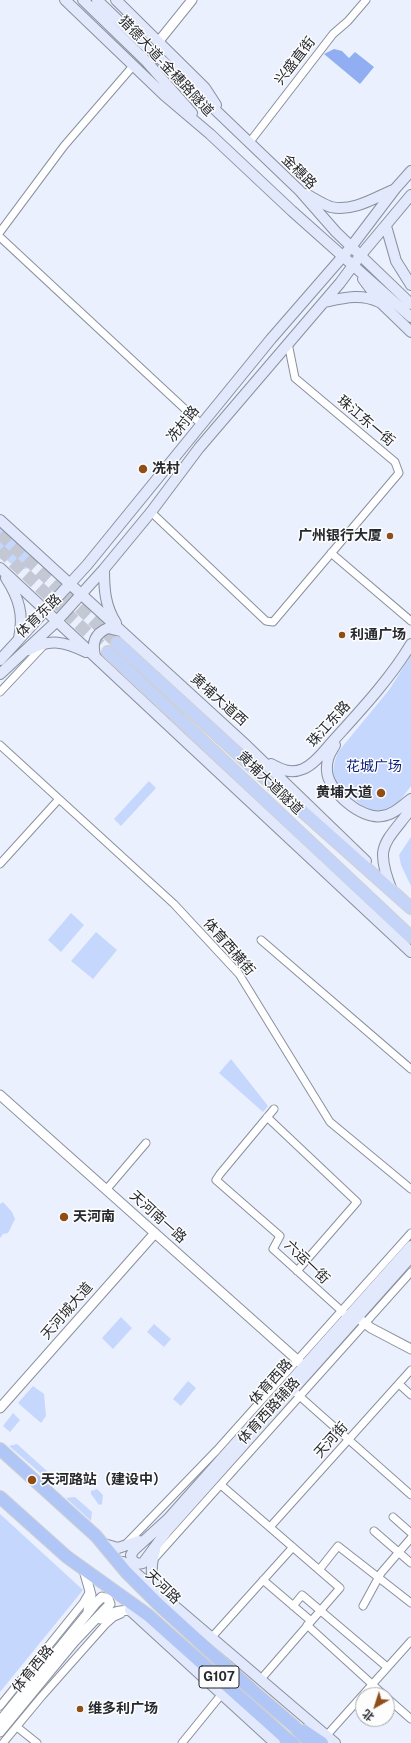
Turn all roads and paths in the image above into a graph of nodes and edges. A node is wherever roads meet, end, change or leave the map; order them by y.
1 (65, 0) edge
2 (84, 0) edge
3 (97, 0) edge
4 (116, 0) edge
5 (192, 0) edge
6 (366, 0) edge
7 (159, 41) junction
8 (133, 66) junction
9 (224, 119) junction
10 (210, 134) junction
11 (249, 143) junction
12 (411, 171) edge
13 (395, 189) junction
14 (300, 191) junction
15 (411, 195) edge
16 (386, 226) junction
17 (0, 232) edge
18 (0, 237) edge
19 (351, 247) junction
20 (343, 256) junction
21 (360, 256) junction
22 (354, 266) junction
23 (411, 285) edge
24 (324, 302) junction
25 (381, 303) junction
26 (411, 304) edge
27 (411, 316) edge
28 (411, 332) edge
29 (288, 343) junction
30 (201, 424) junction
31 (151, 512) junction
32 (0, 520) edge
33 (332, 554) junction
34 (0, 569) edge
35 (104, 570) junction
36 (70, 584) junction
37 (81, 594) junction
38 (46, 610) junction
39 (411, 620) edge
40 (57, 621) junction
41 (119, 637) junction
42 (19, 639) junction
43 (47, 642) junction
44 (411, 644) edge
45 (108, 652) tunnel mouth
46 (95, 656) junction
47 (0, 660) edge
48 (13, 660) junction
49 (0, 674) edge
50 (0, 692) edge
51 (347, 726) junction
52 (0, 745) edge
53 (247, 746) junction
54 (59, 799) junction
55 (411, 799) edge
56 (411, 809) edge
57 (0, 864) edge
58 (392, 891) junction
59 (411, 908) edge
60 (411, 937) edge
61 (261, 940) dead end
62 (411, 952) edge
63 (411, 1069) edge
64 (0, 1095) edge
65 (274, 1109) dead end
66 (268, 1118) junction
67 (146, 1143) dead end
68 (411, 1188) edge
69 (106, 1190) junction
70 (155, 1233) junction
71 (411, 1233) edge
72 (407, 1250) edge
73 (297, 1271) junction
74 (411, 1272) edge
75 (401, 1276) junction
76 (353, 1318) junction
77 (411, 1349) edge
78 (301, 1363) junction
79 (411, 1370) edge
80 (399, 1384) junction
81 (296, 1393) junction
82 (411, 1395) edge
83 (0, 1408) edge
84 (349, 1440) junction
85 (0, 1449) edge
86 (221, 1485) junction
87 (411, 1495) edge
88 (0, 1496) edge
89 (169, 1499) junction
90 (178, 1508) junction
91 (392, 1517) dead end
92 (270, 1527) junction
93 (374, 1531) dead end
94 (411, 1533) edge
95 (411, 1538) edge
96 (153, 1540) junction
97 (104, 1544) junction
98 (292, 1547) junction
99 (147, 1562) junction
100 (411, 1563) edge
101 (84, 1570) junction
102 (319, 1570) junction
103 (263, 1580) junction
104 (108, 1586) junction
105 (157, 1590) junction
106 (90, 1591) junction
107 (411, 1603) edge
108 (293, 1606) junction
109 (363, 1606) dead end
110 (130, 1610) junction
111 (320, 1611) junction
112 (86, 1615) junction
113 (148, 1615) junction
114 (309, 1623) junction
115 (90, 1625) junction
116 (212, 1637) junction
117 (409, 1646) edge
118 (387, 1668) junction
119 (261, 1679) junction
120 (376, 1687) edge
121 (221, 1695) junction
122 (395, 1705) edge
123 (0, 1706) edge
124 (411, 1719) edge
125 (0, 1721) edge
126 (16, 1727) junction
127 (0, 1732) edge
128 (320, 1741) edge
129 (291, 1742) edge
130 (3, 1743) edge
131 (37, 1743) edge
132 (182, 1743) edge
133 (275, 1743) edge
134 (335, 1743) edge

1 - 8 main road
2 - 10 main road, 猎德大道-金穗路隧道
3 - 9 main road, 猎德大道-金穗路隧道
4 - 7 main road
5 - 7 street
6 - 11 street, 兴盛直街
7 - 9 main road
8 - 10 main road
8 - 17 street
9 - 11 main road, 金穗路
10 - 20 main road
11 - 14 main road, 金穗路
12 - 13 main road
13 - 14 main road
13 - 19 main road
14 - 19 main road, 金穗路
15 - 16 main road
16 - 21 main road
16 - 23 main road
18 - 30 street
19 - 20 main road, 冼村路
19 - 21 main road, 金穗路
20 - 22 main road
20 - 30 main road, 冼村路
21 - 22 main road, 冼村路
21 - 26 main road, 金穗路
22 - 24 main road, 冼村路
22 - 25 main road
22 - 27 main road
24 - 25 main road
24 - 29 main road, 冼村路
25 - 28 main road
29 - 31 main road, 冼村路
29 - 33 street, 珠江东一街
30 - 36 main road, 冼村路
31 - 33 street
31 - 35 main road, 冼村路
32 - 36 main road, 黄埔大道西
33 - 39 street
34 - 38 main road
34 - 42 main road
35 - 37 main road, 冼村路
35 - 41 main road
36 - 37 main road, 黄埔大道西
36 - 38 main road, 冼村路
37 - 40 main road, 体育东路
37 - 41 main road, 黄埔大道西
38 - 40 main road
38 - 42 main road, 体育东路
40 - 46 main road
40 - 48 main road, 体育东路
41 - 46 main road
41 - 53 main road, 黄埔大道西
41 - 58 main road, 黄埔大道隧道
42 - 47 main road, 体育东路
43 - 46 main road
43 - 48 main road
43 - 50 street
44 - 51 main road, 珠江东路
45 - 60 main road, 黄埔大道隧道
46 - 62 main road
48 - 49 main road, 体育东路
51 - 53 main road, 珠江东路
51 - 55 main road
52 - 54 street, 体育西横街
53 - 58 main road, 黄埔大道西
54 - 57 street
54 - 68 street, 体育西横街
56 - 58 main road
58 - 59 main road, 黄埔大道西
61 - 63 street
64 - 69 street, 天河南一路
65 - 66 street
66 - 73 street, 六运一街
66 - 73 street
67 - 69 street
69 - 70 street, 天河南一路
70 - 78 street, 天河南一路
70 - 83 street, 天河城大道
71 - 72 street
72 - 75 main road, 体育西路
72 - 76 main road, 体育西路
73 - 76 street, 六运一街
74 - 75 street
75 - 76 main road, 体育西路
76 - 77 street
76 - 78 main road, 体育西路
76 - 81 main road, 体育西路
78 - 89 street
78 - 90 main road, 体育西路
79 - 80 street, 天河街
80 - 82 street
80 - 84 street, 天河街
81 - 84 street
81 - 86 street, 体育西路辅路
81 - 96 main road, 体育西路
84 - 87 street
84 - 92 street, 天河街
85 - 97 highway, 天河路 / G107
86 - 92 street
86 - 99 street, 体育西路辅路
88 - 101 highway, G107
89 - 90 street
89 - 97 street
90 - 96 main road, 体育西路
91 - 94 street
92 - 98 street
93 - 100 street
95 - 109 street
96 - 97 main road
96 - 99 main road
96 - 99 main road
97 - 105 main road
97 - 128 highway, 天河路 / G107
98 - 102 street
98 - 103 street
99 - 105 main road
101 - 104 highway, G107
101 - 106 street
102 - 107 street
102 - 111 street
103 - 108 street
103 - 116 street
104 - 110 street
104 - 113 highway, G107
105 - 116 main road
106 - 112 street
106 - 123 street
108 - 111 street
108 - 114 street
110 - 113 street
110 - 115 street
110 - 121 main road
110 - 126 street
111 - 114 street
111 - 118 street
112 - 115 street, 体育西路
112 - 125 street, 体育西路
113 - 129 highway, G107
114 - 119 street
114 - 120 street
115 - 127 street, 体育西路
116 - 119 main road
117 - 118 street
118 - 128 street
119 - 128 main road
121 - 132 street
121 - 133 main road
122 - 124 street
126 - 130 street
126 - 131 street
128 - 134 main road

